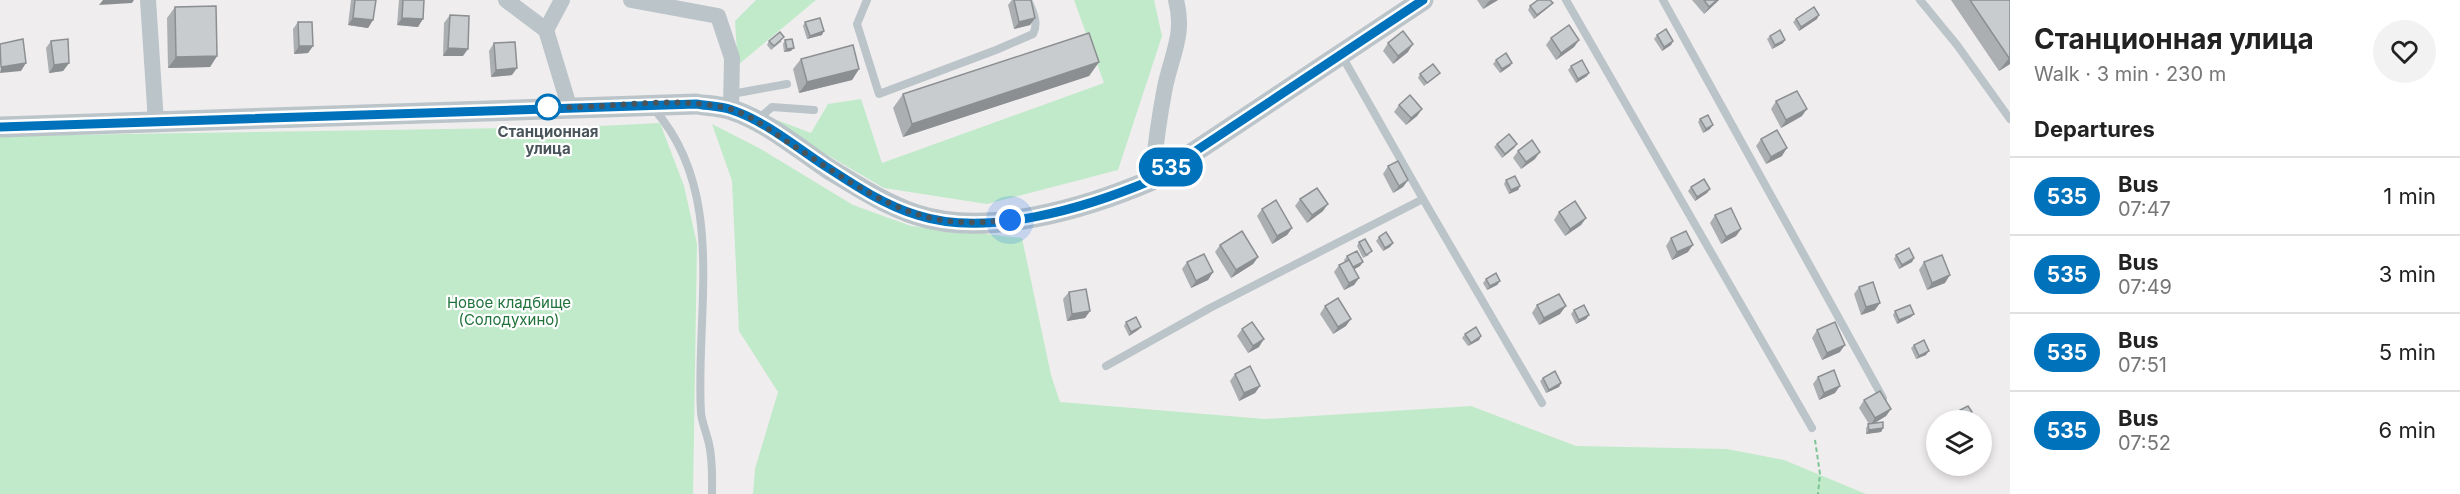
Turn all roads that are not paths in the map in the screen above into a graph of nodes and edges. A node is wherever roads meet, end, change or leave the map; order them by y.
1 (148, 0) edge
2 (506, 0) edge
3 (562, 0) edge
4 (631, 0) edge
5 (867, 0) edge
6 (1029, 0) edge
7 (1176, 0) edge
8 (1423, 0) edge
9 (1566, 0) edge
10 (1663, 0) edge
11 (1920, 0) edge
12 (546, 30) junction
13 (1342, 55) junction
14 (787, 84) dead end
15 (731, 101) junction
16 (650, 104) junction
17 (569, 106) junction
18 (814, 110) dead end
19 (2010, 119) edge
20 (755, 121) junction
21 (156, 123) junction
22 (0, 127) edge
23 (1152, 180) junction
24 (1423, 199) junction
25 (1106, 366) dead end
26 (1883, 398) edge
27 (1542, 403) dead end
28 (1812, 428) road end
29 (712, 494) edge

1 - 21 street
2 - 12 street
3 - 12 street
4 - 15 street
5 - 6 lane
7 - 23 street
8 - 13 street
9 - 28 lane
10 - 26 lane
11 - 19 lane
12 - 17 street
13 - 23 street
13 - 24 lane
14 - 15 lane
15 - 16 street
15 - 20 street
16 - 17 street
16 - 29 lane
17 - 21 street
18 - 20 lane
20 - 23 street
21 - 22 street
24 - 25 lane
24 - 27 lane

